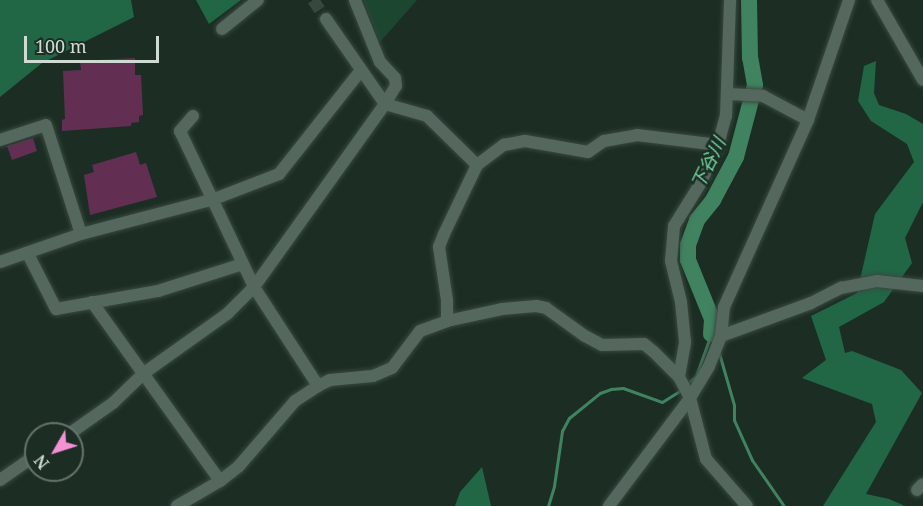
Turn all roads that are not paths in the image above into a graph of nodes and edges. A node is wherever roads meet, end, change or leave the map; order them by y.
1 (258, 0) edge
2 (355, 0) edge
3 (730, 0) edge
4 (849, 0) edge
5 (877, 0) edge
6 (326, 19) tunnel mouth
7 (222, 29) dead end
8 (361, 70) junction
9 (923, 80) edge
10 (728, 94) junction
11 (385, 104) junction
12 (194, 116) dead end
13 (808, 120) junction
14 (0, 140) edge
15 (718, 145) junction
16 (477, 165) junction
17 (214, 199) junction
18 (81, 234) junction
19 (28, 254) junction
20 (0, 262) edge
21 (243, 264) junction
22 (922, 285) edge
23 (254, 287) junction
24 (92, 302) junction
25 (447, 321) junction
26 (721, 336) junction
27 (144, 373) junction
28 (679, 377) junction
29 (318, 386) junction
30 (690, 398) junction
31 (84, 424) edge
32 (24, 463) edge
33 (0, 480) edge
34 (220, 481) junction
35 (177, 506) edge
36 (609, 506) edge
37 (747, 506) edge

1 - 7 street
2 - 11 street
3 - 10 street
4 - 13 street
5 - 9 street
6 - 8 street
8 - 11 street
8 - 17 street
10 - 13 street
10 - 15 street
11 - 16 street
11 - 23 street
12 - 17 street
13 - 26 street
14 - 18 street
15 - 16 street
15 - 28 street
16 - 25 street
17 - 18 street
17 - 21 street
18 - 19 street
19 - 20 street
19 - 24 street
21 - 23 street
21 - 24 street
22 - 26 street
23 - 27 street
23 - 29 street
24 - 27 street
25 - 28 street
25 - 29 street
26 - 30 street
27 - 31 street
27 - 34 street
28 - 30 street
29 - 34 street
30 - 36 street
30 - 37 street
32 - 33 street
34 - 35 street

